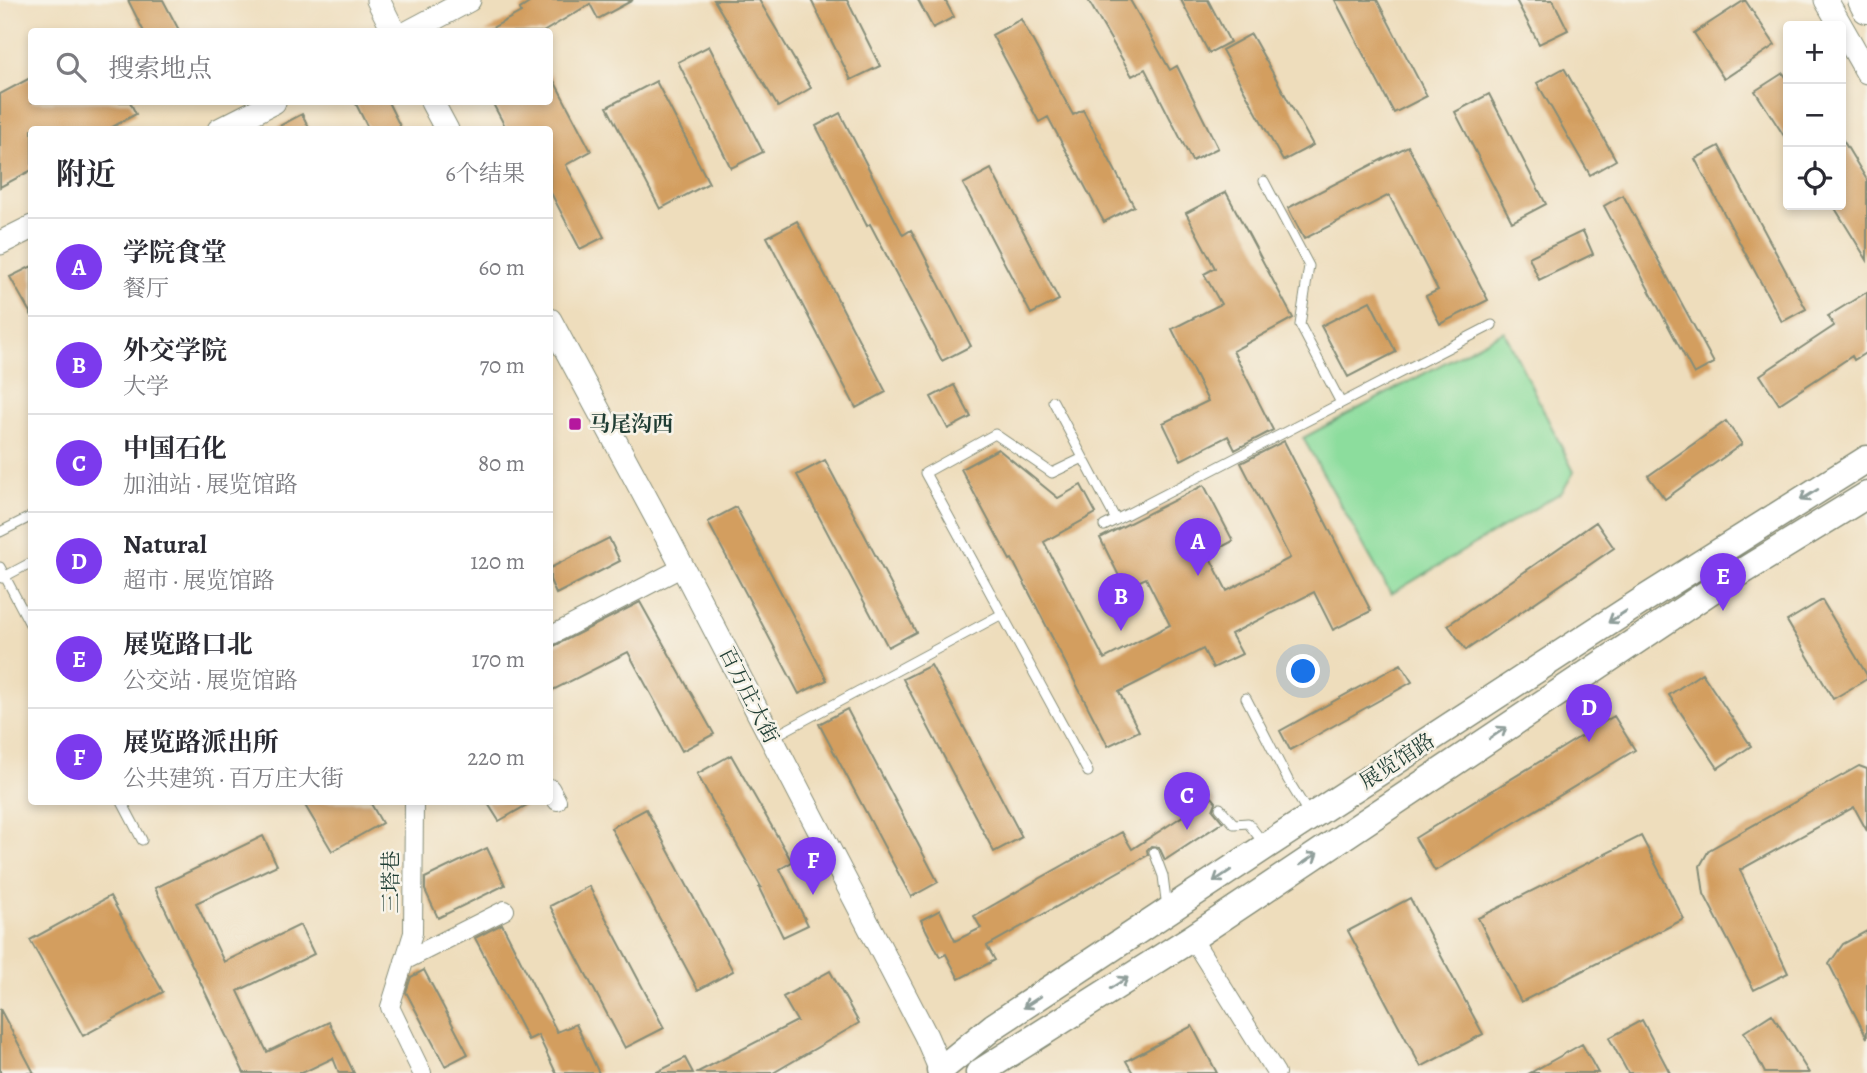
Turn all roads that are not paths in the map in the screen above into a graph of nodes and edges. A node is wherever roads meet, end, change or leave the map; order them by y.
1 (378, 0) edge
2 (470, 0) edge
3 (1826, 0) edge
4 (1863, 0) edge
5 (1867, 8) edge
6 (392, 28) edge
7 (417, 28) edge
8 (1867, 72) edge
9 (268, 105) edge
10 (434, 105) edge
11 (227, 126) edge
12 (445, 126) edge
13 (1264, 181) dead end
14 (28, 229) edge
15 (0, 243) edge
16 (1492, 325) dead end
17 (553, 326) edge
18 (1053, 401) dead end
19 (1341, 403) junction
20 (1083, 458) junction
21 (1867, 459) edge
22 (1867, 495) edge
23 (28, 518) edge
24 (1116, 520) junction
25 (1104, 526) dead end
26 (0, 533) edge
27 (28, 564) edge
28 (683, 567) junction
29 (2, 574) edge
30 (1002, 614) junction
31 (28, 621) edge
32 (553, 634) edge
33 (1246, 698) dead end
34 (771, 738) junction
35 (1088, 772) dead end
36 (124, 805) edge
37 (414, 805) edge
38 (1220, 808) dead end
39 (1311, 817) junction
40 (142, 840) dead end
41 (1266, 846) junction
42 (1154, 852) dead end
43 (505, 910) dead end
44 (1167, 913) junction
45 (1192, 938) junction
46 (404, 961) junction
47 (939, 1072) edge
48 (422, 1073) edge
49 (979, 1073) edge
50 (1276, 1073) edge

1 - 6 main road
2 - 7 main road
3 - 8 main road
4 - 5 highway
9 - 11 main road
10 - 12 main road
13 - 19 lane
14 - 15 main road
16 - 19 lane
17 - 28 main road, 百万庄大街
18 - 20 lane
19 - 24 lane
20 - 24 lane
20 - 30 lane
21 -> 39 main road, 展览馆路
45 -> 22 main road, 展览馆路
23 - 26 lane
24 - 25 lane
27 - 29 lane
28 - 32 street
28 - 34 main road, 百万庄大街
29 - 31 lane
30 - 34 lane
30 - 35 lane
33 - 39 lane
34 - 47 main road, 百万庄大街
36 - 40 lane
37 - 46 street, 三塔巷
38 - 41 lane
39 - 41 main road, 展览馆路
41 -> 44 main road, 展览馆路
42 - 44 lane
43 - 46 street
44 -> 47 main road, 展览馆路
49 -> 45 main road, 展览馆路
45 - 50 street
46 - 48 street, 三塔巷

